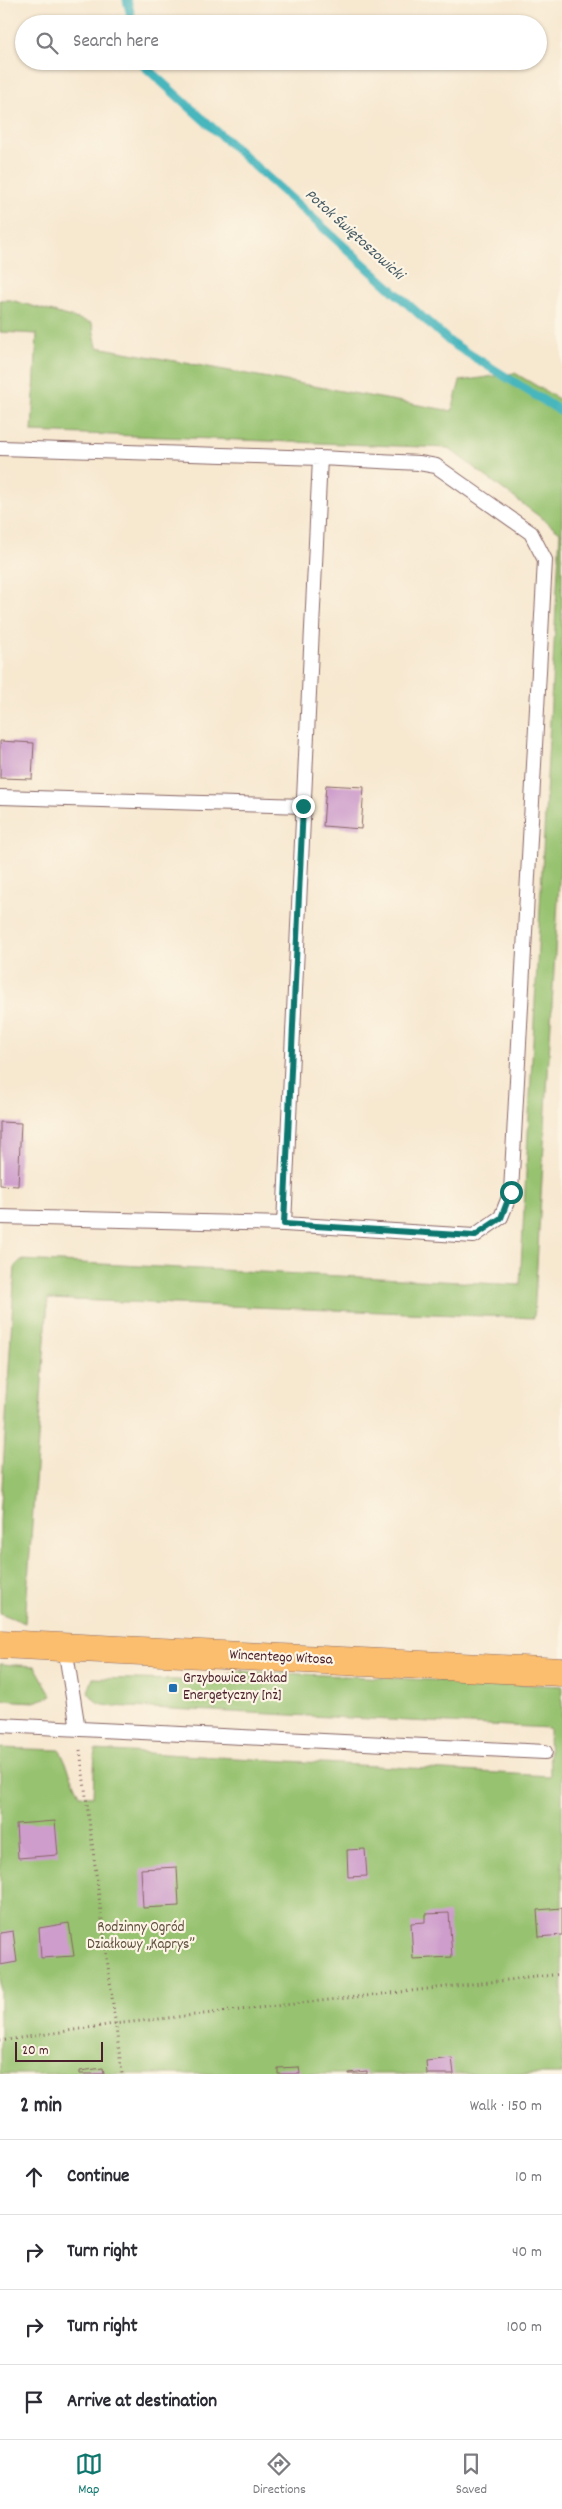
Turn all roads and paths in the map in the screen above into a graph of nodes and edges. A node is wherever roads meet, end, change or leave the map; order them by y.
1 (0, 448) edge
2 (320, 458) junction
3 (0, 797) edge
4 (303, 806) junction
5 (0, 1217) edge
6 (284, 1224) junction
7 (0, 1644) edge
8 (65, 1648) junction
9 (562, 1672) edge
10 (0, 1725) edge
11 (78, 1729) junction
12 (545, 1752) dead end
13 (562, 1974) edge
14 (114, 2024) junction
15 (0, 2041) edge
16 (122, 2074) edge

1 - 2 lane
2 - 4 lane
2 - 6 lane
3 - 4 lane
4 - 6 lane
5 - 6 lane
7 - 8 main road, Wincentego Witosa
8 - 9 main road, Wincentego Witosa
8 - 11 lane
10 - 11 lane
11 - 12 lane
11 - 14 path
13 - 14 path
14 - 15 path
14 - 16 path

